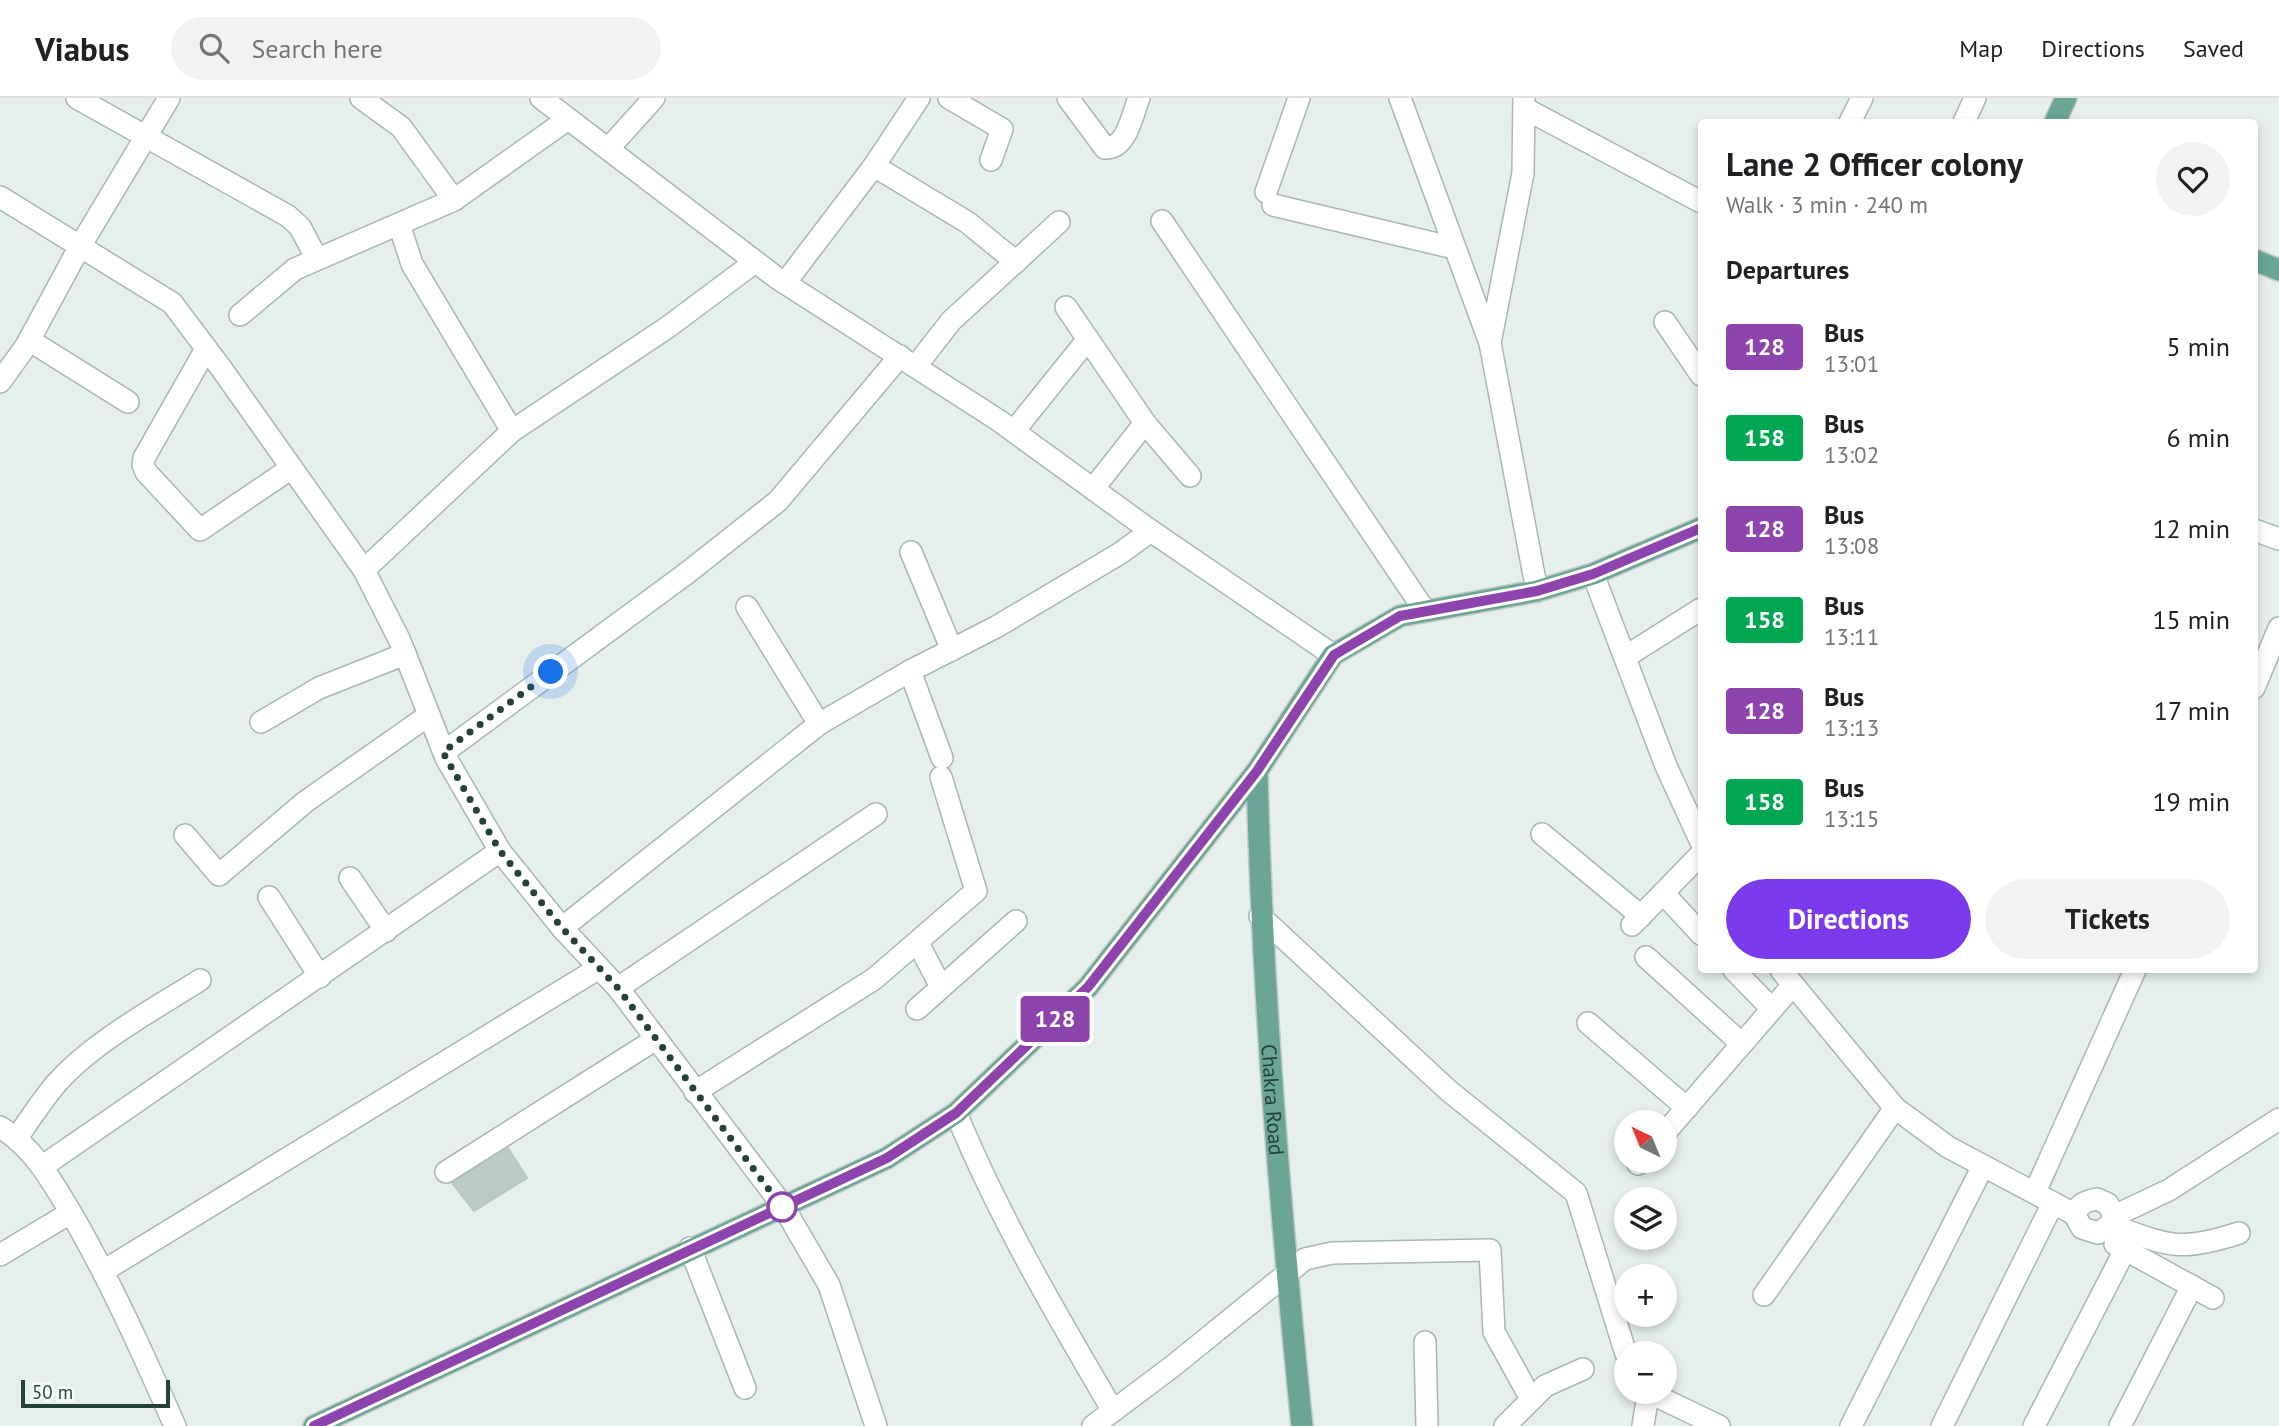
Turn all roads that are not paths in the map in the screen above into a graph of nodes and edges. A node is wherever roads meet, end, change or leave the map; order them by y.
1 (77, 98) edge
2 (169, 98) edge
3 (361, 98) edge
4 (541, 98) edge
5 (654, 98) edge
6 (919, 98) edge
7 (948, 98) edge
8 (1068, 98) edge
9 (1139, 98) edge
10 (1299, 98) edge
11 (1400, 98) edge
12 (1862, 98) edge
13 (1975, 98) edge
14 (2066, 98) edge
15 (1524, 103) edge
16 (568, 119) junction
17 (1852, 119) edge
18 (1965, 119) edge
19 (2056, 119) edge
20 (145, 136) junction
21 (608, 149) junction
22 (991, 160) dead end
23 (874, 166) junction
24 (0, 197) edge
25 (454, 200) junction
26 (1698, 200) edge
27 (1162, 221) dead end
28 (1059, 222) dead end
29 (399, 224) junction
30 (79, 248) junction
31 (1454, 248) junction
32 (317, 259) junction
33 (755, 262) junction
34 (1016, 262) junction
35 (2258, 262) edge
36 (2279, 270) edge
37 (785, 283) junction
38 (1066, 307) dead end
39 (240, 315) dead end
40 (1665, 322) dead end
41 (1088, 339) junction
42 (29, 340) junction
43 (1490, 343) junction
44 (206, 349) junction
45 (908, 361) junction
46 (1698, 370) edge
47 (0, 382) edge
48 (128, 402) dead end
49 (1145, 423) junction
50 (512, 430) junction
51 (1014, 431) junction
52 (290, 469) junction
53 (1190, 476) dead end
54 (1093, 489) junction
55 (1698, 529) edge
56 (1151, 531) junction
57 (2258, 532) edge
58 (2279, 540) edge
59 (911, 552) dead end
60 (364, 570) junction
61 (1593, 574) junction
62 (1537, 591) junction
63 (747, 607) dead end
64 (1425, 611) junction
65 (1698, 611) edge
66 (2279, 628) edge
67 (953, 650) junction
68 (405, 654) junction
69 (1334, 655) junction
70 (1625, 657) junction
71 (910, 671) junction
72 (2258, 678) edge
73 (429, 715) junction
74 (261, 722) dead end
75 (819, 724) junction
76 (443, 752) junction
77 (1257, 771) junction
78 (876, 814) dead end
79 (1542, 834) dead end
80 (185, 835) dead end
81 (1698, 835) edge
82 (500, 851) junction
83 (1698, 857) edge
84 (350, 878) dead end
85 (1663, 893) junction
86 (269, 897) dead end
87 (1261, 916) junction
88 (1016, 921) dead end
89 (562, 928) junction
90 (386, 931) junction
91 (1698, 931) edge
92 (918, 943) junction
93 (1646, 957) dead end
94 (599, 968) junction
95 (1737, 973) edge
96 (2134, 973) edge
97 (320, 977) junction
98 (1787, 977) edge
99 (200, 980) dead end
100 (941, 987) junction
101 (618, 988) junction
102 (917, 1009) dead end
103 (1772, 1009) junction
104 (1588, 1023) dead end
105 (656, 1039) junction
106 (1742, 1044) junction
107 (695, 1092) junction
108 (1687, 1108) junction
109 (1895, 1108) junction
110 (956, 1113) junction
111 (1677, 1119) edge
112 (2279, 1119) edge
113 (8, 1133) edge
114 (43, 1166) junction
115 (1982, 1167) junction
116 (446, 1172) dead end
117 (2044, 1197) junction
118 (783, 1206) junction
119 (70, 1213) junction
120 (2074, 1214) junction
121 (2107, 1225) junction
122 (2239, 1233) dead end
123 (690, 1248) junction
124 (2125, 1250) junction
125 (0, 1255) edge
126 (105, 1270) junction
127 (1286, 1274) junction
128 (2192, 1286) junction
129 (1764, 1295) dead end
130 (2213, 1298) dead end
131 (1622, 1341) edge
132 (1425, 1342) dead end
133 (1583, 1369) dead end
134 (745, 1388) dead end
135 (1531, 1399) junction
136 (1646, 1404) edge
137 (1671, 1404) edge
138 (1112, 1411) junction
139 (1301, 1425) edge
140 (175, 1426) edge
141 (314, 1426) edge
142 (876, 1426) edge
143 (1093, 1426) edge
144 (1427, 1426) edge
145 (1505, 1426) edge
146 (1643, 1426) edge
147 (1719, 1426) edge
148 (1851, 1426) edge
149 (1942, 1426) edge
150 (2034, 1426) edge
151 (2120, 1426) edge

1 - 20 street
2 - 20 street
3 - 25 street
4 - 16 street
5 - 21 street
6 - 23 street
7 - 22 street
8 - 9 street
10 - 31 street
11 - 31 street
12 - 17 street
13 - 18 street
14 - 19 main road
15 - 26 street
15 - 43 street
16 - 21 street
16 - 25 street
20 - 30 street
20 - 32 street
21 - 33 street
23 - 34 street
23 - 37 street
24 - 30 street
25 - 29 street
27 - 64 street
28 - 34 street
29 - 32 street
29 - 50 street
30 - 42 street
30 - 44 street
31 - 43 street
32 - 39 street
33 - 37 street
33 - 50 street
34 - 45 street
35 - 36 main road
37 - 45 street
38 - 41 street
40 - 46 street
41 - 49 street
41 - 51 street
42 - 47 street
42 - 48 street
43 - 62 street
44 - 52 street
44 - 52 street
45 - 51 street
45 - 76 street
49 - 53 street
49 - 54 street
50 - 60 street
51 - 54 street
52 - 60 street
54 - 56 street
55 - 61 main road
56 - 67 street
56 - 69 street
57 - 58 street
59 - 67 street
60 - 68 street
61 - 62 main road
61 - 70 street
62 - 64 main road
63 - 75 street
64 - 69 main road
65 - 70 street
66 - 72 street
67 - 71 street
68 - 73 street
68 - 74 street
69 - 77 main road
70 - 81 street
71 - 75 street
71 - 92 street
73 - 76 street
73 - 80 street
75 - 89 street
76 - 82 street
77 - 87 main road, Chakra Road
77 - 110 main road
78 - 101 street
79 - 85 street
82 - 89 street
82 - 90 street
83 - 85 street
84 - 90 street
85 - 91 street
86 - 97 street
87 - 127 main road, Chakra Road
87 - 131 street
88 - 100 street
89 - 94 street
90 - 97 street
92 - 100 street
92 - 107 street
93 - 106 street
94 - 101 street
94 - 126 street
95 - 103 street
96 - 117 street
97 - 114 street
98 - 103 street
98 - 109 street
99 - 113 street
100 - 102 street
101 - 105 street
103 - 106 street
104 - 108 street
105 - 107 street
105 - 116 street
106 - 108 street
107 - 118 street
108 - 111 street
109 - 115 street
109 - 129 street
110 - 118 main road
110 - 138 street
112 - 121 street
113 - 114 street
114 - 119 street
115 - 117 street
115 - 148 street
117 - 120 street
117 - 149 street
118 - 123 main road
118 - 142 street
119 - 125 street
119 - 126 street
120 - 121 street
120 - 121 street
121 - 122 street
121 - 124 street
123 - 134 street
123 - 141 main road
124 - 128 street
124 - 150 street
126 - 140 street
127 - 135 street
127 - 138 street
127 - 139 main road, Chakra Road
128 - 130 street
128 - 151 street
132 - 144 street
133 - 135 street
135 - 145 street
136 - 146 street
137 - 147 street
138 - 143 street

